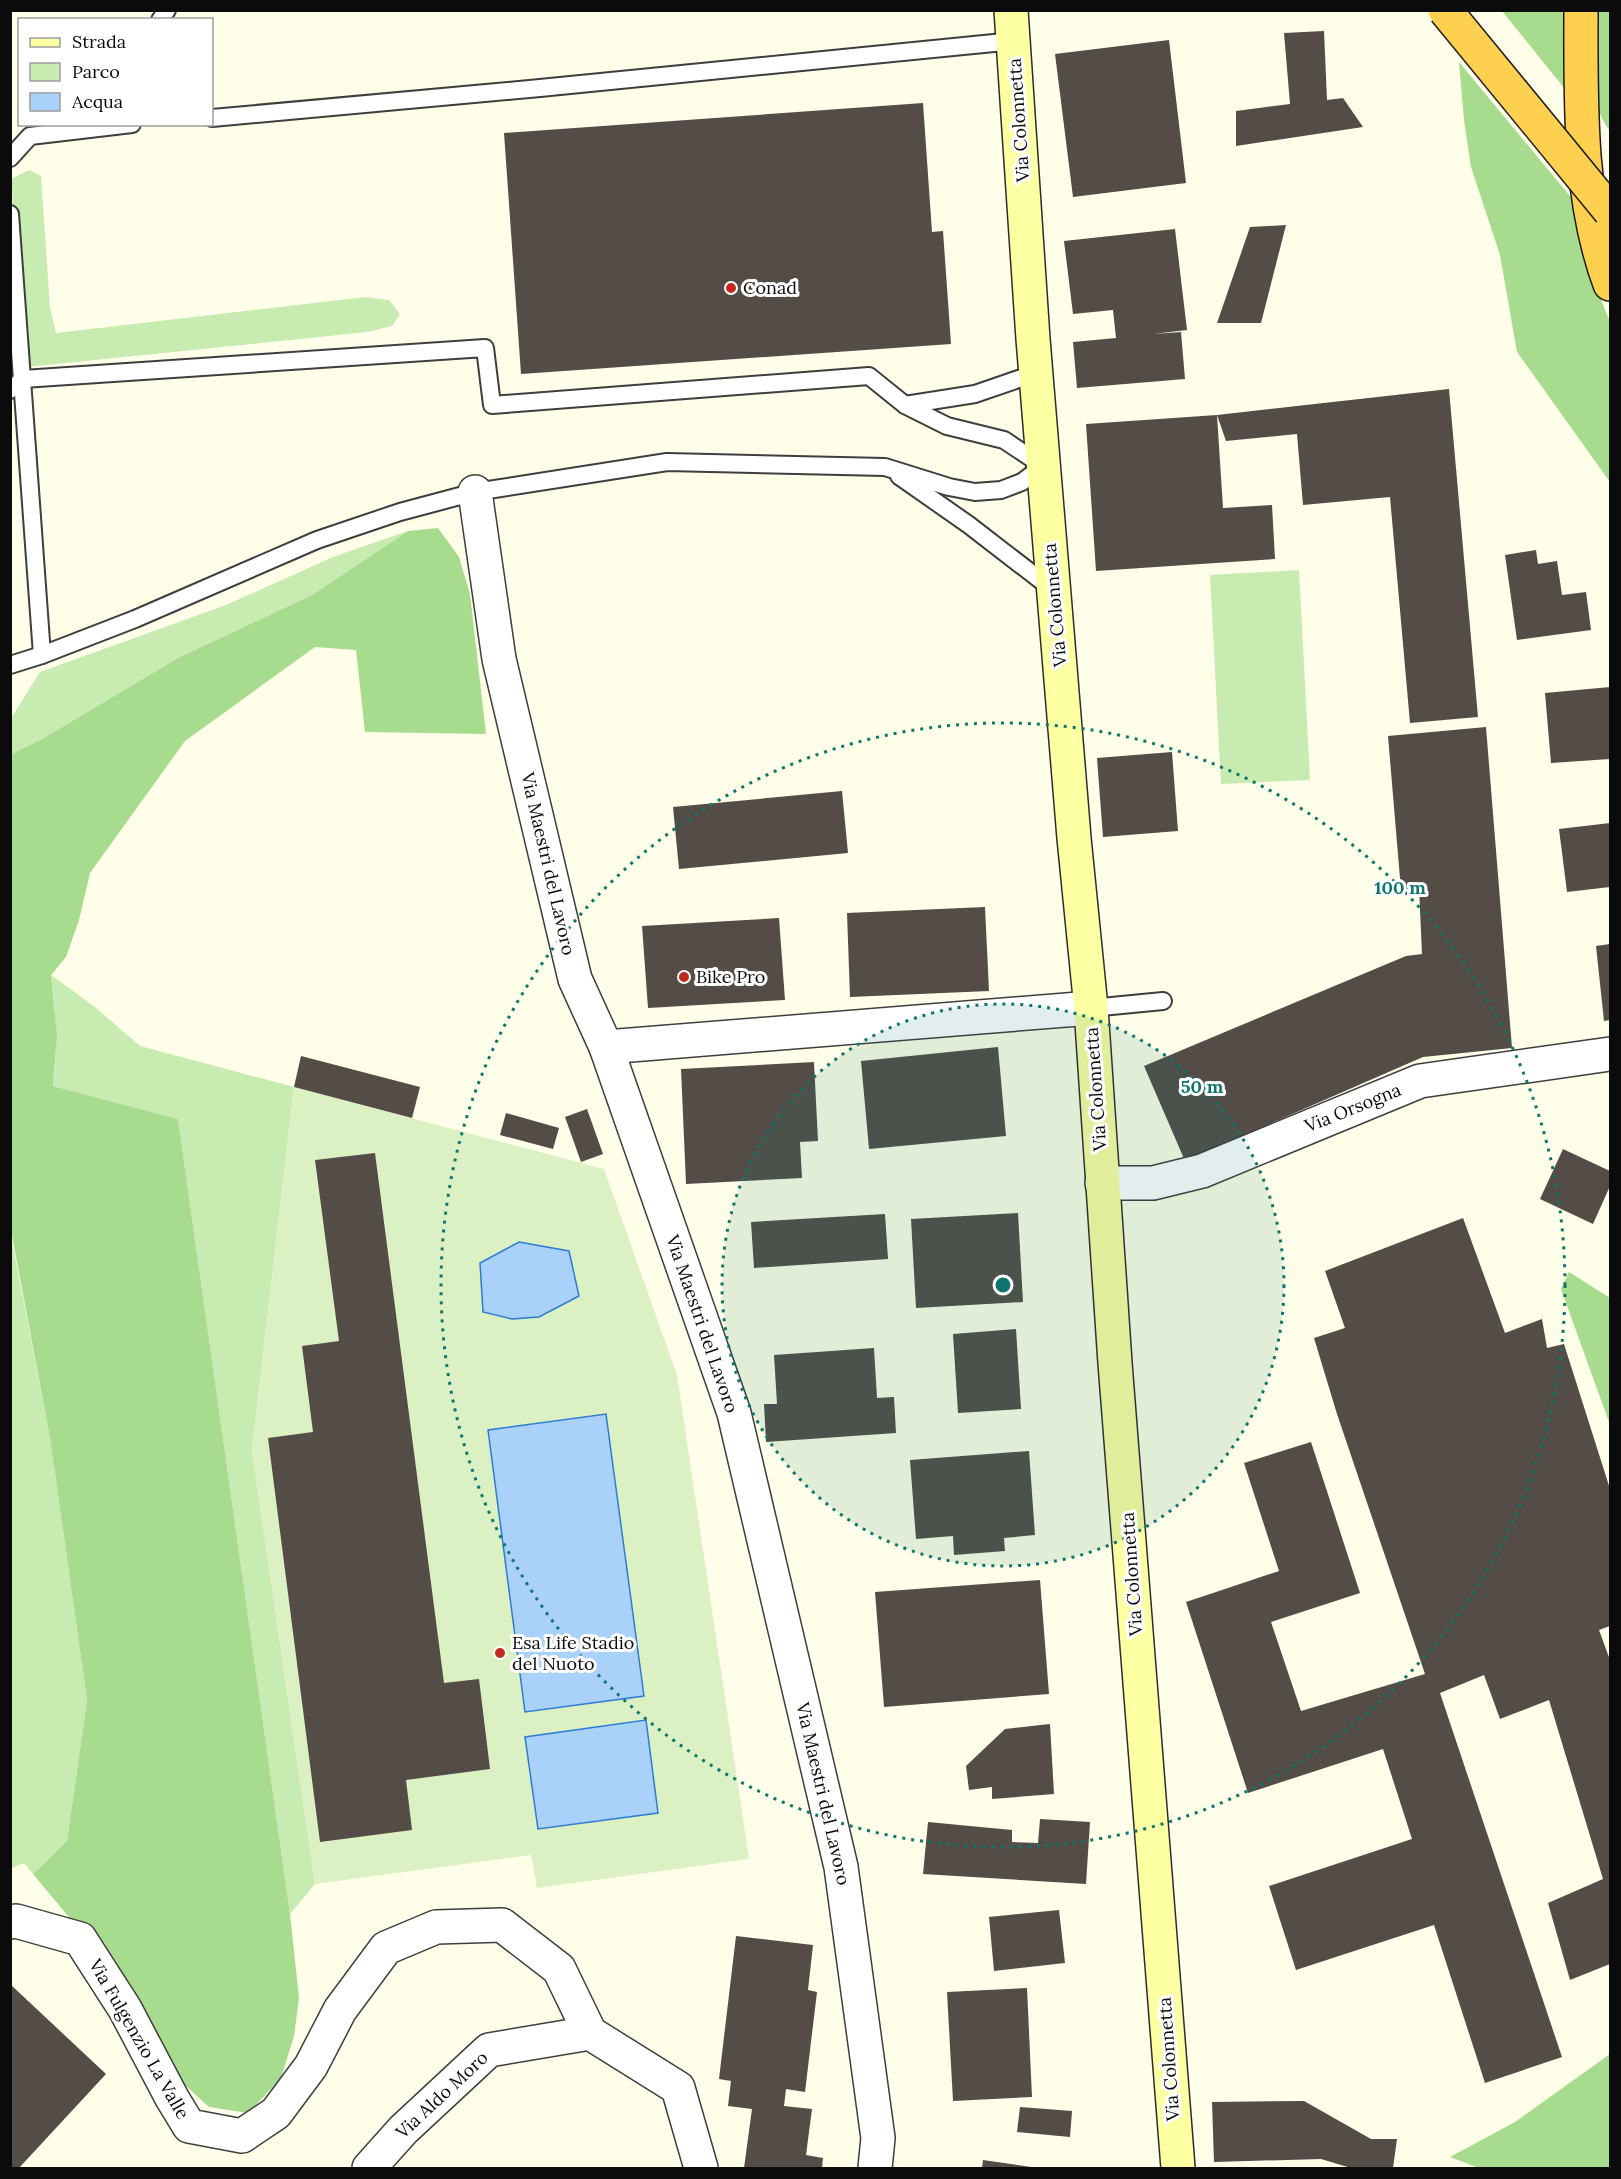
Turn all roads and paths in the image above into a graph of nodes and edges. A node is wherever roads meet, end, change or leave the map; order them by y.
1 (1445, 10) edge
2 (1581, 10) edge
3 (1012, 26) edge
4 (213, 118) edge
5 (117, 126) edge
6 (10, 158) edge
7 (1611, 211) edge
8 (10, 214) edge
9 (1611, 284) edge
10 (1036, 373) junction
11 (17, 385) edge
12 (904, 405) junction
13 (1044, 466) junction
14 (885, 467) junction
15 (475, 492) junction
16 (1053, 590) junction
17 (42, 655) junction
18 (10, 665) edge
19 (1163, 1000) dead end
20 (1090, 1008) junction
21 (606, 1047) junction
22 (1611, 1054) edge
23 (1102, 1183) junction
24 (10, 1922) edge
25 (590, 2033) junction
26 (369, 2169) edge
27 (701, 2169) edge
28 (875, 2169) edge
29 (1178, 2169) edge

1 - 7 highway, bridge
2 - 9 highway
3 - 4 lane
3 - 10 main road, Via Colonnetta
5 - 6 lane
8 - 11 lane
10 - 12 lane
10 - 13 main road, Via Colonnetta
11 - 12 lane
11 - 17 lane
12 - 13 lane
13 - 14 lane
13 - 16 main road, Via Colonnetta
14 - 15 lane
14 - 16 lane
15 - 17 lane
15 - 21 street, Via Maestri del Lavoro
16 - 20 main road, Via Colonnetta
17 - 18 lane
19 - 20 lane
20 - 21 street
20 - 23 main road, Via Colonnetta
21 - 28 street, Via Maestri del Lavoro
22 - 23 street, Via Orsogna
23 - 29 main road, Via Colonnetta
24 - 25 street, Via Fulgenzio La Valle
25 - 26 street, Via Aldo Moro
25 - 27 street

